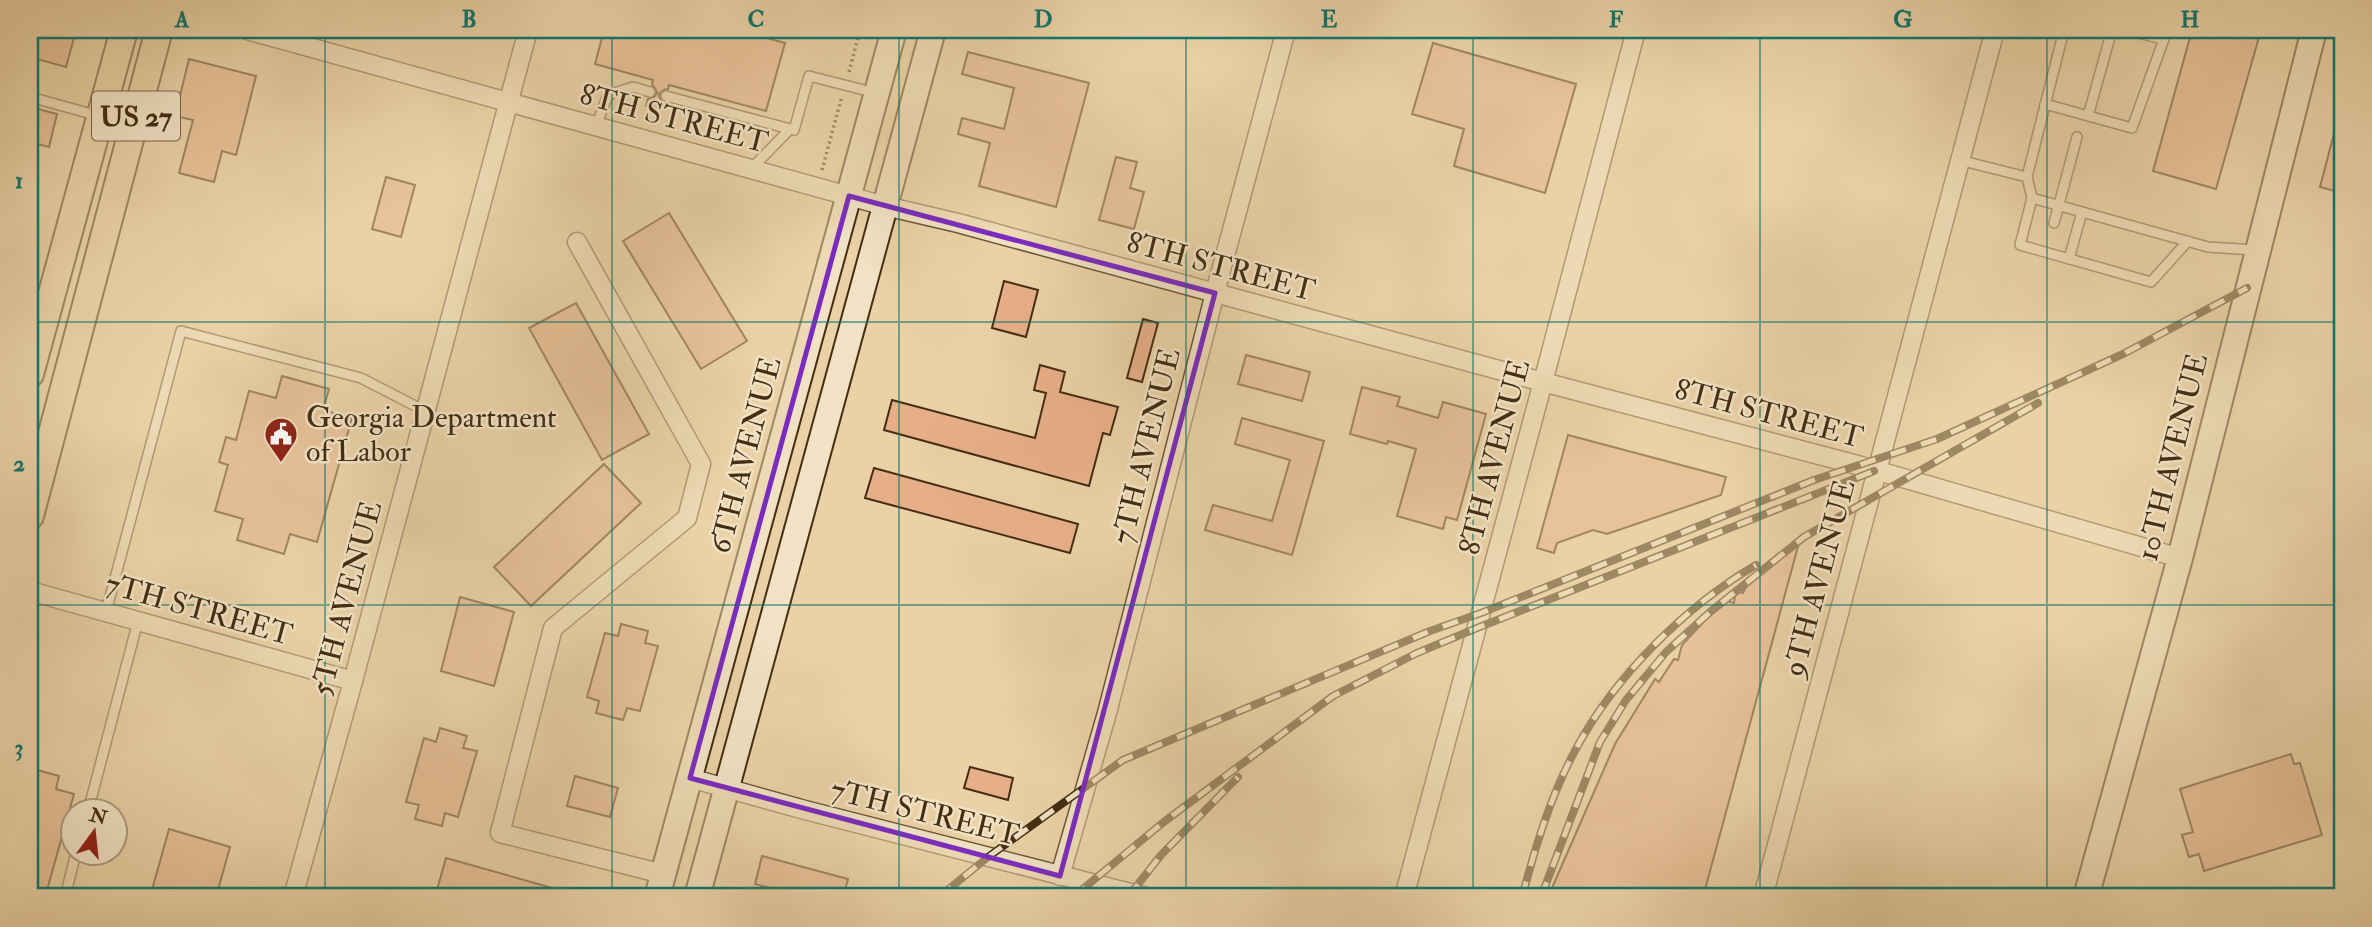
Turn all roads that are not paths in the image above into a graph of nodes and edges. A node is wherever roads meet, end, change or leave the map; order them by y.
1 (124, 30) edge
2 (159, 30) edge
3 (247, 30) edge
4 (528, 30) edge
5 (894, 30) edge
6 (933, 30) edge
7 (1286, 30) edge
8 (1636, 30) edge
9 (1995, 30) edge
10 (2064, 30) edge
11 (2112, 30) edge
12 (2124, 30) edge
13 (2314, 30) edge
14 (2166, 35) edge
15 (650, 92) dead end
16 (877, 93) junction
17 (666, 96) dead end
18 (30, 97) edge
19 (508, 102) junction
20 (2045, 104) junction
21 (101, 117) junction
22 (2084, 117) junction
23 (596, 126) junction
24 (790, 129) junction
25 (2077, 137) dead end
26 (1959, 160) junction
27 (752, 168) junction
28 (2027, 177) junction
29 (849, 195) junction
30 (2032, 198) junction
31 (885, 205) junction
32 (2059, 206) junction
33 (2082, 212) junction
34 (2054, 223) dead end
35 (2188, 241) junction
36 (577, 242) dead end
37 (2049, 242) dead end
38 (2258, 251) junction
39 (2046, 253) junction
40 (2069, 259) junction
41 (1215, 293) junction
42 (30, 374) edge
43 (1544, 382) junction
44 (425, 411) junction
45 (1876, 470) junction
46 (30, 516) edge
47 (2180, 558) junction
48 (30, 591) edge
49 (106, 612) junction
50 (138, 621) junction
51 (353, 681) junction
52 (690, 778) junction
53 (727, 788) junction
54 (92, 797) edge
55 (72, 867) edge
56 (1060, 876) junction
57 (660, 886) edge
58 (65, 897) edge
59 (293, 897) edge
60 (697, 897) edge
61 (1146, 897) edge
62 (1404, 897) edge
63 (1763, 897) edge
64 (2085, 897) edge

1 - 21 main road, US 27
2 - 46 main road, US 27
3 - 19 street, 8TH STREET
4 - 19 street, 5TH AVENUE
5 - 16 main road, 6TH AVENUE
6 - 31 main road
7 - 41 street, 7TH AVENUE
8 - 43 street, 8TH AVENUE
9 - 26 street, 9TH AVENUE
10 - 20 lane
11 - 22 lane
12 - 14 lane
13 - 38 main road, 10TH AVENUE
14 - 22 lane
15 - 23 lane
16 - 24 lane
16 - 29 main road, 6TH AVENUE
17 - 24 lane
18 - 21 lane
19 - 23 street, 8TH STREET
19 - 44 street, 5TH AVENUE
20 - 22 lane
20 - 28 lane
21 - 42 main road, US 27
23 - 27 street, 8TH STREET
24 - 27 lane
25 - 32 lane
26 - 28 lane
26 - 45 street, 9TH AVENUE
27 - 29 street, 8TH STREET
28 - 30 lane
29 - 31 street, 8TH STREET
29 - 52 main road, 6TH AVENUE
30 - 32 lane
30 - 39 lane
31 - 41 street, 8TH STREET
31 - 53 main road
32 - 33 lane
32 - 34 lane
33 - 35 lane
33 - 40 lane
35 - 38 lane
35 - 40 lane
36 - 57 street
37 - 39 lane
38 - 47 main road, 10TH AVENUE
39 - 40 lane
41 - 43 street, 8TH STREET
41 - 56 street, 7TH AVENUE
43 - 45 street, 8TH STREET
43 - 62 street, 8TH AVENUE
44 - 49 lane
44 - 51 street, 5TH AVENUE
45 - 47 street, 8TH STREET
45 - 63 street, 9TH AVENUE
47 - 64 main road, 10TH AVENUE
48 - 49 street, 7TH STREET
49 - 50 street, 7TH STREET
50 - 51 street, 7TH STREET
50 - 54 lane
51 - 59 street, 5TH AVENUE
52 - 53 street, 7TH STREET
52 - 57 main road, 6TH AVENUE
53 - 56 street, 7TH STREET
53 - 60 main road
55 - 58 lane
56 - 61 street, 7TH STREET

